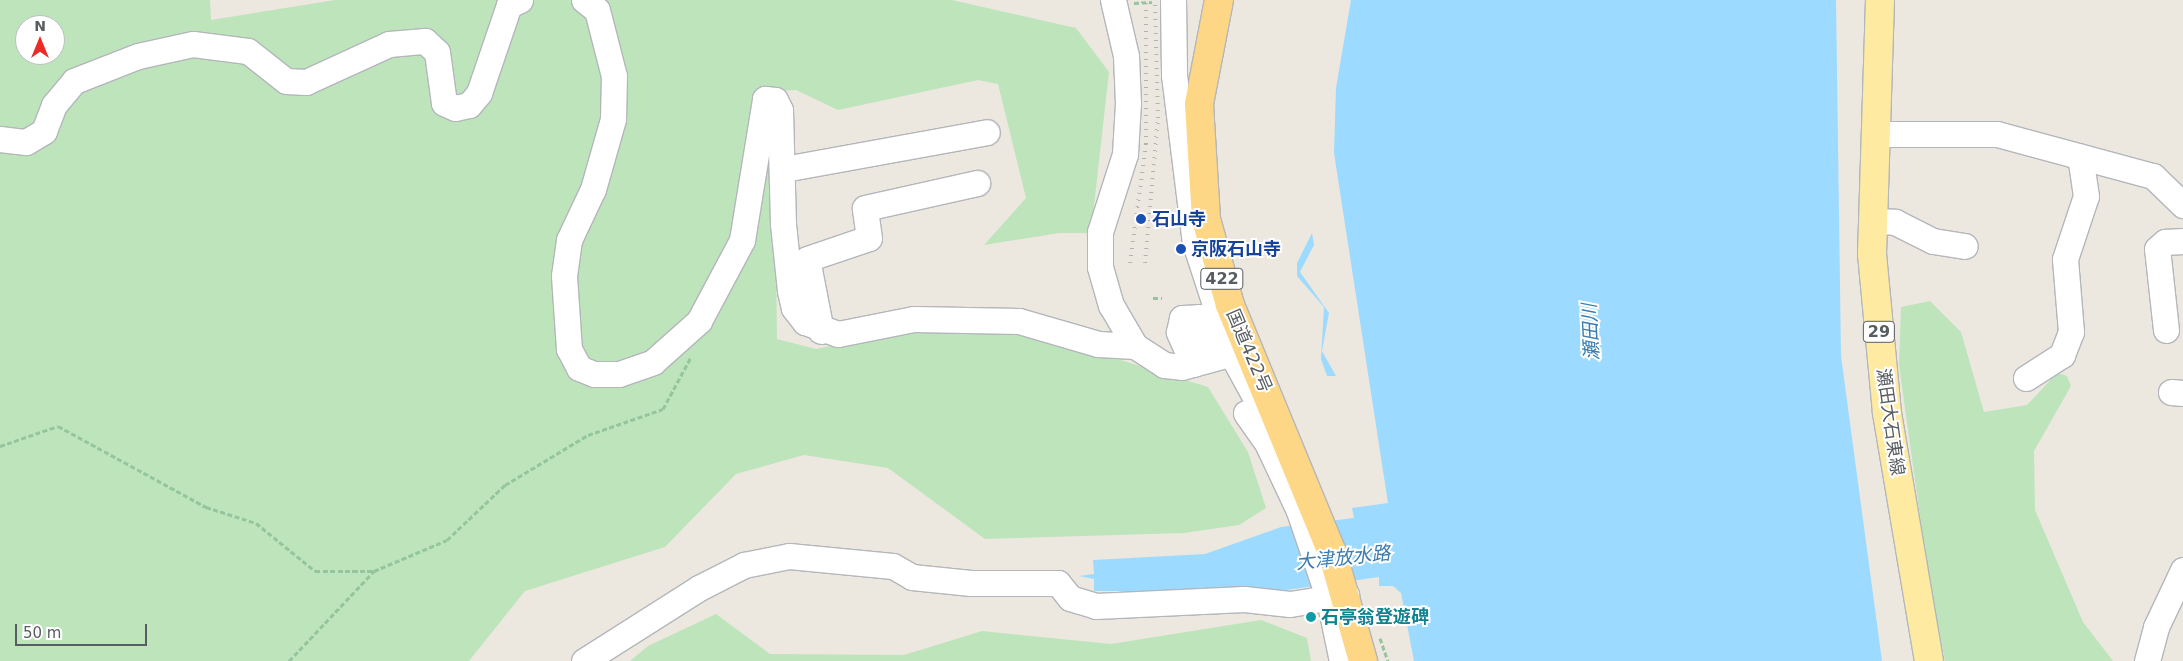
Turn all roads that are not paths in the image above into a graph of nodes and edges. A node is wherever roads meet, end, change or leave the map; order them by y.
1 (520, 0) edge
2 (584, 0) edge
3 (1113, 0) edge
4 (1219, 0) edge
5 (1880, 0) edge
6 (1170, 5) edge
7 (1199, 104) junction
8 (987, 132) dead end
9 (1875, 134) junction
10 (0, 140) edge
11 (2080, 156) junction
12 (784, 169) junction
13 (977, 183) dead end
14 (2183, 205) edge
15 (1872, 221) junction
16 (2183, 241) edge
17 (1965, 246) dead end
18 (2166, 330) dead end
19 (821, 331) junction
20 (1135, 346) junction
21 (1220, 356) junction
22 (2026, 378) dead end
23 (2183, 570) edge
24 (1339, 594) junction
25 (584, 661) edge
26 (1342, 661) edge
27 (1363, 661) edge
28 (1929, 661) edge
29 (2147, 661) edge

1 - 10 street
2 - 12 street
3 - 20 street
4 - 7 highway, 国道422号 / 422
5 - 9 main road, 瀬田大石東線 / 29
6 - 7 street
6 - 21 street
7 - 21 highway, 国道422号 / 422
8 - 12 street
9 - 11 street
9 - 15 main road, 瀬田大石東線 / 29
11 - 14 street
11 - 22 street
12 - 19 street
13 - 19 street
15 - 17 street
15 - 28 main road, 瀬田大石東線 / 29
16 - 18 street
19 - 20 street
20 - 21 street
21 - 24 street
21 - 24 highway, 国道422号 / 422
23 - 29 street
24 - 25 street
24 - 26 street
24 - 27 highway, 国道422号 / 422

